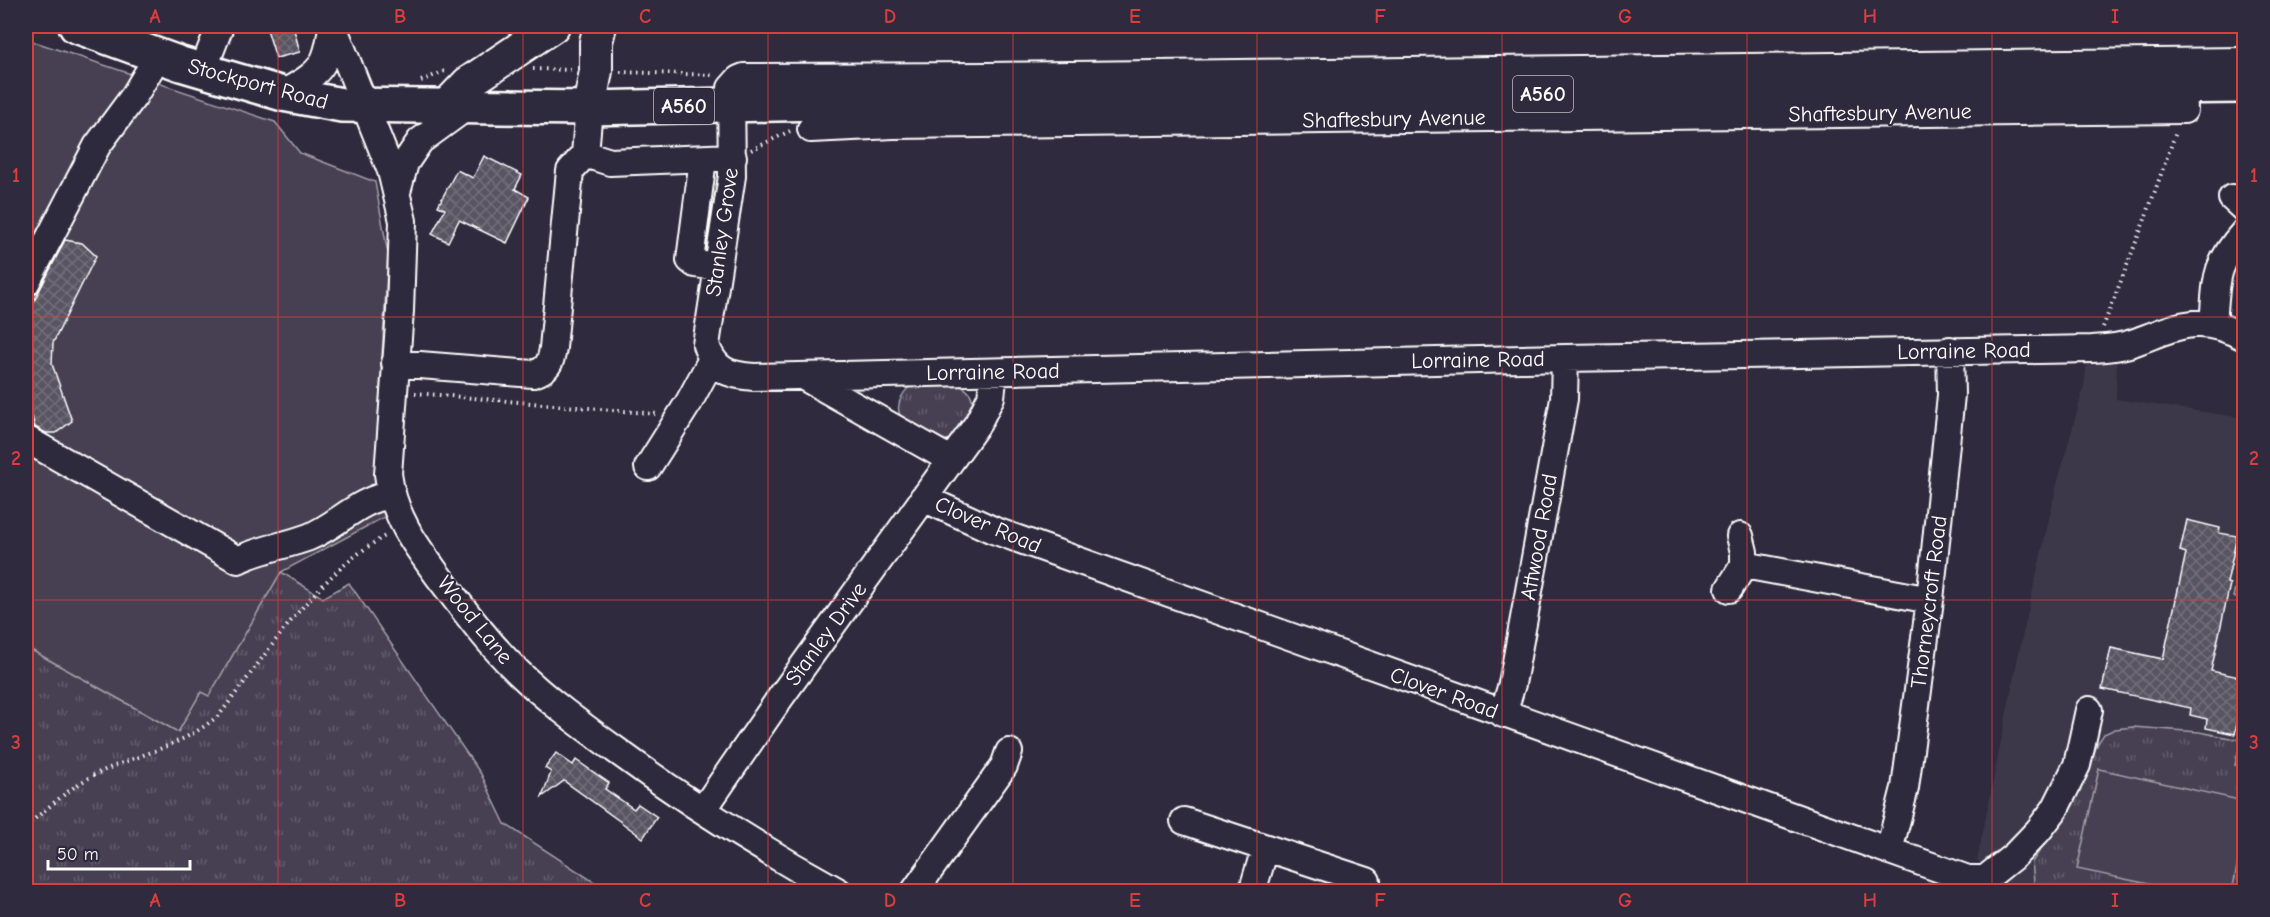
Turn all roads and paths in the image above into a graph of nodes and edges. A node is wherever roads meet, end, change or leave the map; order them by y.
1 (76, 26) edge
2 (220, 26) edge
3 (333, 26) edge
4 (553, 26) edge
5 (600, 26) edge
6 (158, 56) junction
7 (2244, 61) edge
8 (203, 70) junction
9 (623, 72) dead end
10 (1943, 77) junction
11 (2244, 86) edge
12 (734, 92) junction
13 (283, 94) junction
14 (2183, 98) junction
15 (367, 105) junction
16 (458, 105) junction
17 (589, 108) junction
18 (816, 108) junction
19 (869, 114) junction
20 (585, 154) junction
21 (733, 157) junction
22 (703, 159) junction
23 (397, 192) junction
24 (2244, 232) edge
25 (717, 267) junction
26 (26, 283) edge
27 (2213, 324) junction
28 (2244, 337) edge
29 (2092, 349) junction
30 (1950, 350) junction
31 (1565, 358) junction
32 (712, 359) junction
33 (396, 363) junction
34 (994, 372) junction
35 (802, 376) junction
36 (393, 391) junction
37 (678, 418) junction
38 (26, 439) edge
39 (951, 460) junction
40 (648, 467) dead end
41 (391, 495) junction
42 (923, 498) junction
43 (403, 526) junction
44 (1740, 536) dead end
45 (1744, 565) junction
46 (1729, 589) dead end
47 (1930, 600) junction
48 (2089, 710) dead end
49 (1503, 714) junction
50 (1009, 752) dead end
51 (703, 810) junction
52 (1184, 821) dead end
53 (26, 826) edge
54 (1265, 849) junction
55 (1889, 851) junction
56 (1367, 881) dead end
57 (1966, 885) edge
58 (838, 891) edge
59 (914, 891) edge
60 (1252, 891) edge

1 - 6 highway, Stockport Road / A560
2 - 8 street
3 - 13 street
3 - 15 street, Wood Lane
4 - 16 main road
5 - 17 main road
6 - 8 highway, Stockport Road / A560
6 - 26 street
7 - 10 street, Shaftesbury Avenue
8 - 13 highway, Stockport Road / A560
9 - 12 path
10 - 14 highway, Shaftesbury Avenue / A560
10 - 18 street, Shaftesbury Avenue
10 - 19 highway, Shaftesbury Avenue / A560
11 - 14 highway, Shaftesbury Avenue / A560
12 - 17 highway, Shaftesbury Avenue / A560
12 - 18 highway, Shaftesbury Avenue / A560
12 - 21 street, Stanley Grove
13 - 15 highway, Stockport Road / A560
14 - 19 street, Shaftesbury Avenue
14 - 29 path
15 - 16 highway, Stockport Road / A560
15 - 23 street, Wood Lane
16 - 17 highway, Stockport Road / A560
16 - 23 street, Wood Lane
17 - 20 street
18 - 19 highway, Shaftesbury Avenue / A560
18 - 21 path
20 - 22 street
20 - 33 street
21 - 22 street
21 - 25 street, Stanley Grove
22 - 25 street
23 - 33 street, Wood Lane
24 - 27 street
25 - 32 street, Stanley Grove
27 - 28 street, Lorraine Road
27 - 29 street, Lorraine Road
29 - 30 street, Lorraine Road
30 - 31 street, Lorraine Road
30 - 47 street, Thorneycroft Road
31 - 34 street, Lorraine Road
31 - 49 street, Attwood Road
32 - 35 street, Lorraine Road
32 - 37 street
33 - 36 street, Wood Lane
34 - 35 street, Lorraine Road
34 - 39 street, Stanley Drive
35 - 39 street
36 - 37 path
36 - 41 street, Wood Lane
37 - 40 street
38 - 41 street
39 - 42 street, Stanley Drive
41 - 43 street, Wood Lane
42 - 49 street, Clover Road
42 - 51 street, Stanley Drive
43 - 51 street, Wood Lane
43 - 53 path
44 - 45 street
45 - 46 street
45 - 47 street
47 - 55 street, Thorneycroft Road
48 - 57 street
49 - 55 street, Clover Road
50 - 59 street
51 - 58 street, Wood Lane
52 - 54 street
54 - 56 street
54 - 60 street
55 - 57 street, Clover Road

